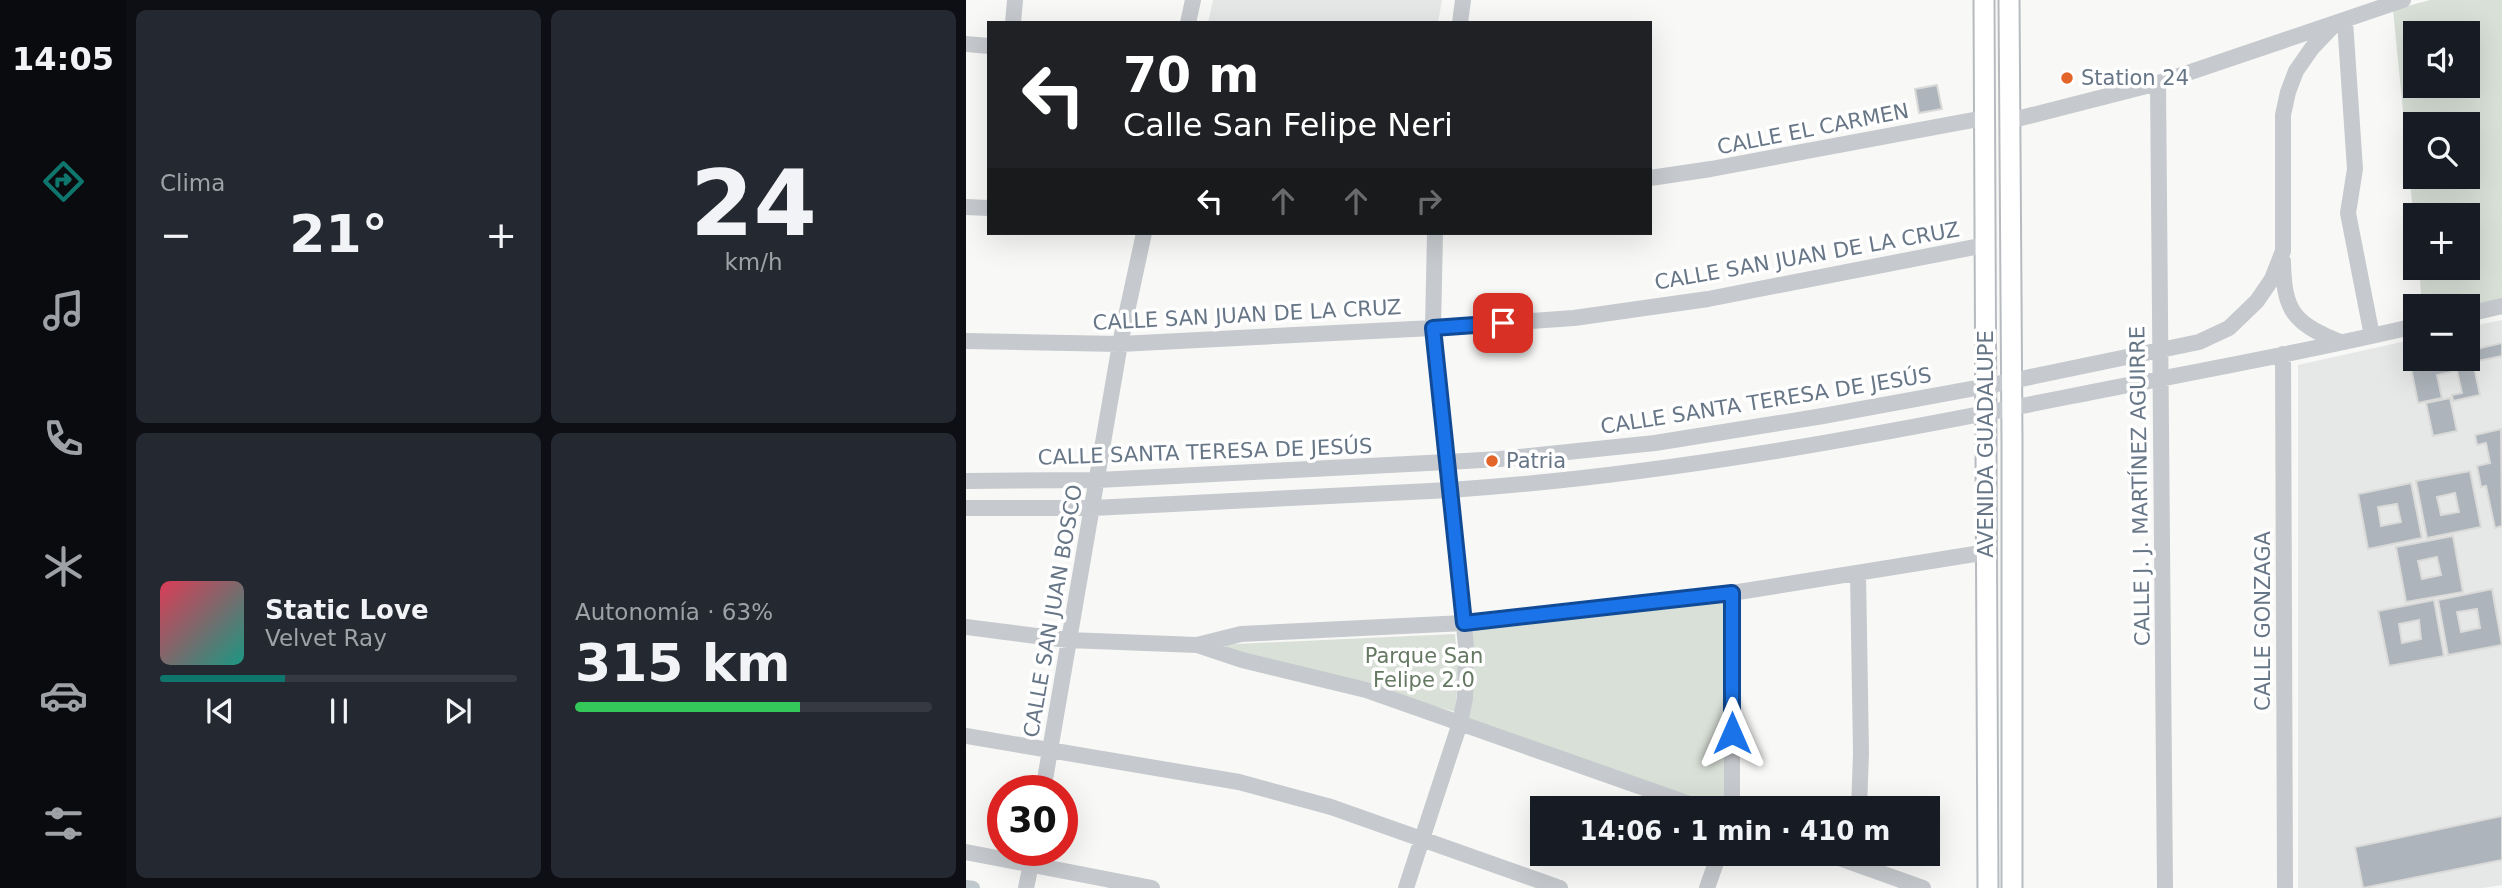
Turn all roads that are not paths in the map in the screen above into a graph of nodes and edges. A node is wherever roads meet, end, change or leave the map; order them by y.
1 (1015, 0) edge
2 (1193, 0) edge
3 (1463, 0) edge
4 (1983, 0) edge
5 (2008, 0) edge
6 (2403, 0) edge
7 (1013, 21) edge
8 (1188, 21) edge
9 (1460, 21) edge
10 (2339, 23) junction
11 (966, 44) edge
12 (987, 46) edge
13 (2158, 83) junction
14 (1983, 118) junction
15 (2009, 121) junction
16 (1652, 178) edge
17 (966, 207) edge
18 (987, 208) edge
19 (1144, 235) edge
20 (1435, 235) edge
21 (1985, 245) junction
22 (2283, 251) junction
23 (2502, 306) edge
24 (2480, 311) edge
25 (1433, 328) junction
26 (2403, 329) edge
27 (2372, 336) junction
28 (966, 341) edge
29 (2340, 342) junction
30 (1120, 344) junction
31 (2160, 350) junction
32 (2283, 354) junction
33 (2160, 378) junction
34 (2011, 380) junction
35 (1987, 386) junction
36 (2011, 408) junction
37 (1986, 413) junction
38 (1447, 462) junction
39 (1098, 480) junction
40 (966, 481) edge
41 (1450, 490) junction
42 (966, 508) edge
43 (1093, 508) junction
44 (1987, 552) junction
45 (1858, 573) junction
46 (1732, 593) junction
47 (1464, 623) junction
48 (966, 627) edge
49 (1068, 640) junction
50 (1197, 645) junction
51 (1460, 723) junction
52 (966, 736) edge
53 (1050, 750) junction
54 (1046, 775) edge
55 (1667, 796) edge
56 (1732, 796) edge
57 (1859, 796) edge
58 (1423, 838) junction
59 (966, 852) edge
60 (987, 854) edge
61 (1030, 866) edge
62 (1064, 866) edge
63 (1715, 866) edge
64 (1874, 866) edge
65 (1026, 885) edge
66 (1152, 888) edge
67 (1406, 888) edge
68 (1560, 888) edge
69 (1707, 888) edge
70 (1923, 888) edge
71 (1988, 888) edge
72 (2012, 888) edge
73 (2165, 888) edge
74 (2285, 888) edge

1 - 7 street
2 - 8 street
3 - 9 street
4 - 14 main road, AVENIDA GUADALUPE
5 - 15 main road, AVENIDA GUADALUPE
6 - 10 street
10 - 13 street
10 - 22 street, CALLE SANTA TERESA DE JESÚS
10 - 27 street
11 - 12 street
13 - 15 street
13 - 31 street, CALLE J. J. MARTÍNEZ AGUIRRE
14 - 16 street, CALLE EL CARMEN
14 - 21 main road, AVENIDA GUADALUPE
15 - 34 main road, AVENIDA GUADALUPE
17 - 18 street
19 - 30 street, CALLE SAN JUAN BOSCO
20 - 25 street
21 - 25 street, CALLE SAN JUAN DE LA CRUZ
21 - 35 main road, AVENIDA GUADALUPE
22 - 29 street
22 - 31 street, CALLE SANTA TERESA DE JESÚS
23 - 24 street
25 - 30 street, CALLE SAN JUAN DE LA CRUZ
25 - 38 street
26 - 27 street
27 - 29 street
28 - 30 street, CALLE SAN JUAN DE LA CRUZ
29 - 32 street
30 - 39 street, CALLE SAN JUAN BOSCO
31 - 33 street, CALLE J. J. MARTÍNEZ AGUIRRE
31 - 34 street, CALLE SANTA TERESA DE JESÚS
32 - 33 street
32 - 74 street, CALLE GONZAGA
33 - 36 street
33 - 73 street, CALLE J. J. MARTÍNEZ AGUIRRE
34 - 35 street, CALLE SANTA TERESA DE JESÚS
34 - 36 main road, AVENIDA GUADALUPE
35 - 37 main road, AVENIDA GUADALUPE
35 - 38 street, CALLE SANTA TERESA DE JESÚS
36 - 37 street
36 - 72 main road, AVENIDA GUADALUPE
37 - 41 street
37 - 44 main road, AVENIDA GUADALUPE
38 - 39 street, CALLE SANTA TERESA DE JESÚS
38 - 41 street
39 - 40 street, CALLE SANTA TERESA DE JESÚS
39 - 43 street, CALLE SAN JUAN BOSCO
41 - 43 street
41 - 47 street
42 - 43 street
43 - 49 street, CALLE SAN JUAN BOSCO
44 - 45 street
44 - 71 main road, AVENIDA GUADALUPE
45 - 46 street
45 - 57 street
46 - 47 street
46 - 56 street
47 - 50 street
47 - 51 street
48 - 49 street
49 - 50 street
49 - 53 street, CALLE SAN JUAN BOSCO
50 - 51 street
51 - 55 street
51 - 58 street
52 - 53 street
53 - 54 street, CALLE SAN JUAN BOSCO
53 - 58 street
58 - 67 street
58 - 68 street
59 - 60 street
61 - 65 street
62 - 66 street
63 - 69 street
64 - 70 street

